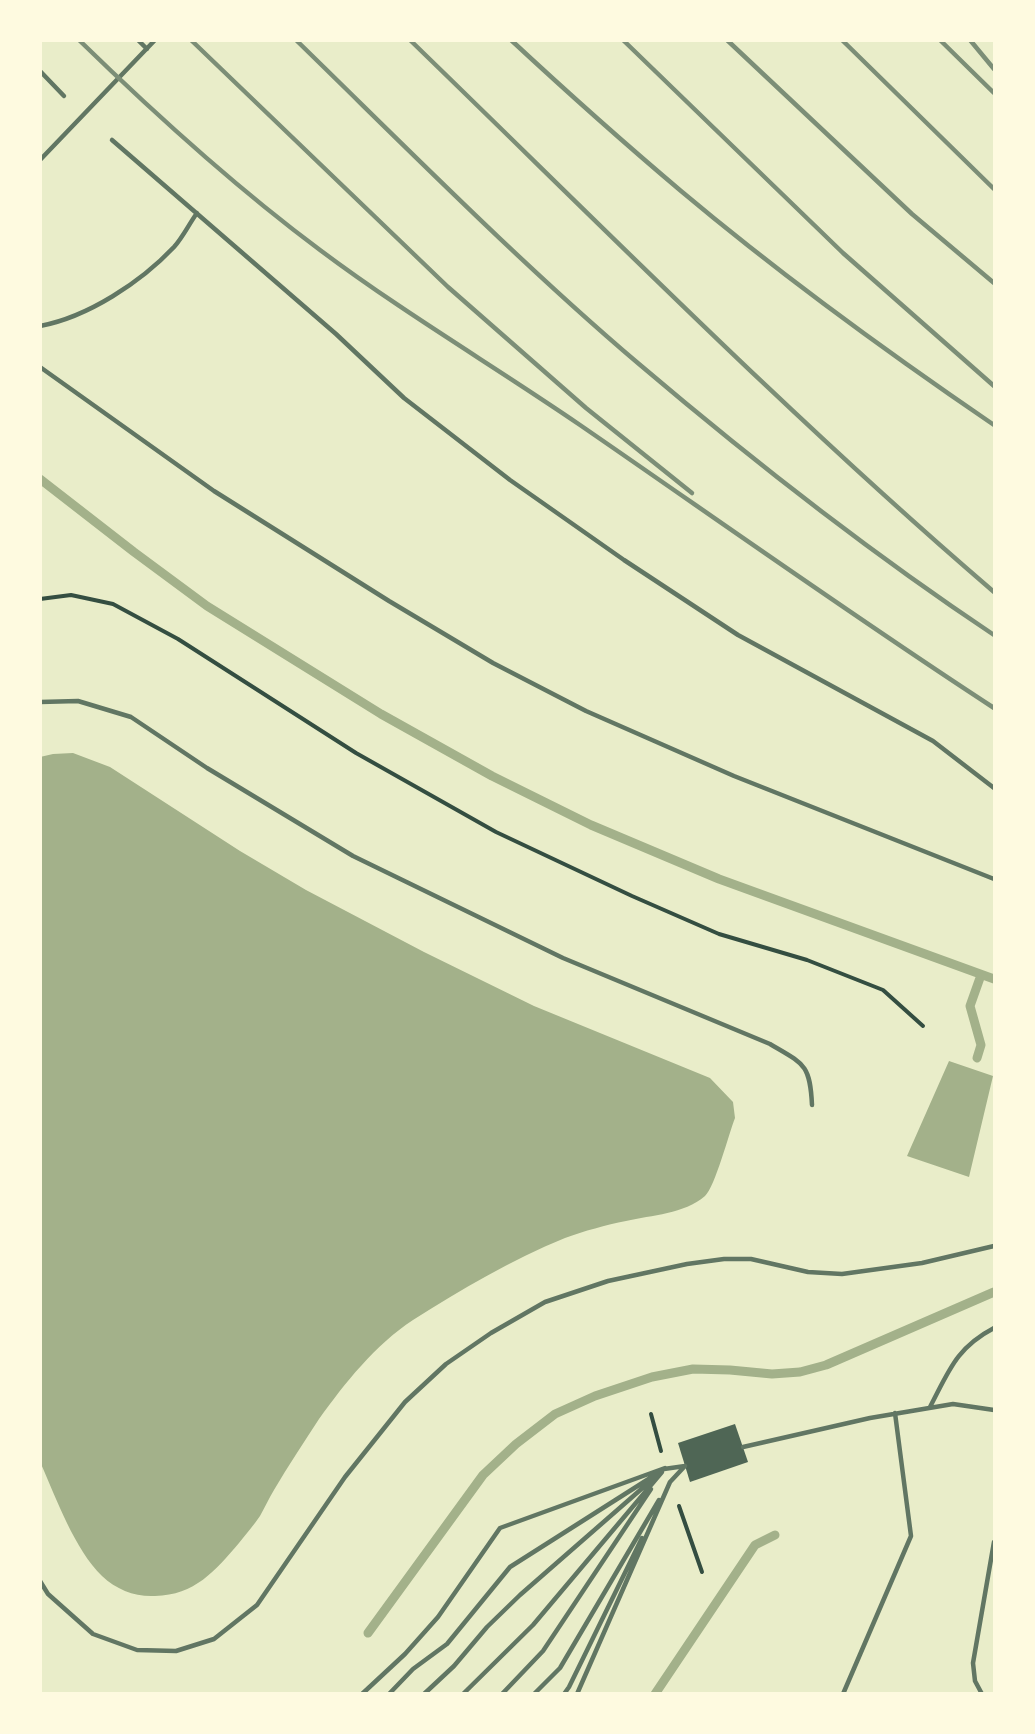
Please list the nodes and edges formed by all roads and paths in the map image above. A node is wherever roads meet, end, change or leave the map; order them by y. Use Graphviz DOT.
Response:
graph roads {
  1 [pos="138,40"];
  2 [pos="155,40"];
  3 [pos="147,49"];
  4 [pos="40,70"];
  5 [pos="64,96"];
  6 [pos="112,140"];
  7 [pos="40,160"];
  8 [pos="197,213"];
  9 [pos="40,326"];
  10 [pos="40,367"];
  11 [pos="40,599"];
  12 [pos="40,702"];
  13 [pos="994,788"];
  14 [pos="994,879"];
  15 [pos="923,1026"];
  16 [pos="812,1105"];
  17 [pos="994,1246"];
  18 [pos="994,1328"];
  19 [pos="930,1408"];
  20 [pos="994,1410"];
  21 [pos="895,1413"];
  22 [pos="743,1447"];
  23 [pos="665,1468"];
  24 [pos="670,1482"];
  25 [pos="994,1542"];
  26 [pos="40,1581"];
  27 [pos="362,1694"];
  28 [pos="389,1694"];
  29 [pos="424,1694"];
  30 [pos="463,1694"];
  31 [pos="502,1694"];
  32 [pos="534,1694"];
  33 [pos="565,1694"];
  34 [pos="577,1694"];
  35 [pos="843,1694"];
  36 [pos="982,1694"];
  1 -- 3 [label="lane"];
  2 -- 3 [label="lane"];
  3 -- 7 [label="lane"];
  4 -- 5 [label="lane"];
  6 -- 8 [label="lane"];
  8 -- 9 [label="lane"];
  8 -- 13 [label="lane"];
  10 -- 14 [label="lane"];
  11 -- 15 [label="path"];
  12 -- 16 [label="lane"];
  17 -- 26 [label="lane"];
  18 -- 19 [label="lane"];
  19 -- 20 [label="lane"];
  19 -- 21 [label="lane"];
  21 -- 22 [label="lane"];
  21 -- 35 [label="lane"];
  23 -- 24 [label="lane"];
  23 -- 27 [label="lane"];
  23 -- 28 [label="lane"];
  23 -- 29 [label="lane"];
  23 -- 30 [label="lane"];
  23 -- 31 [label="lane"];
  24 -- 32 [label="lane"];
  24 -- 33 [label="lane"];
  24 -- 34 [label="lane"];
  25 -- 36 [label="lane"];
}
